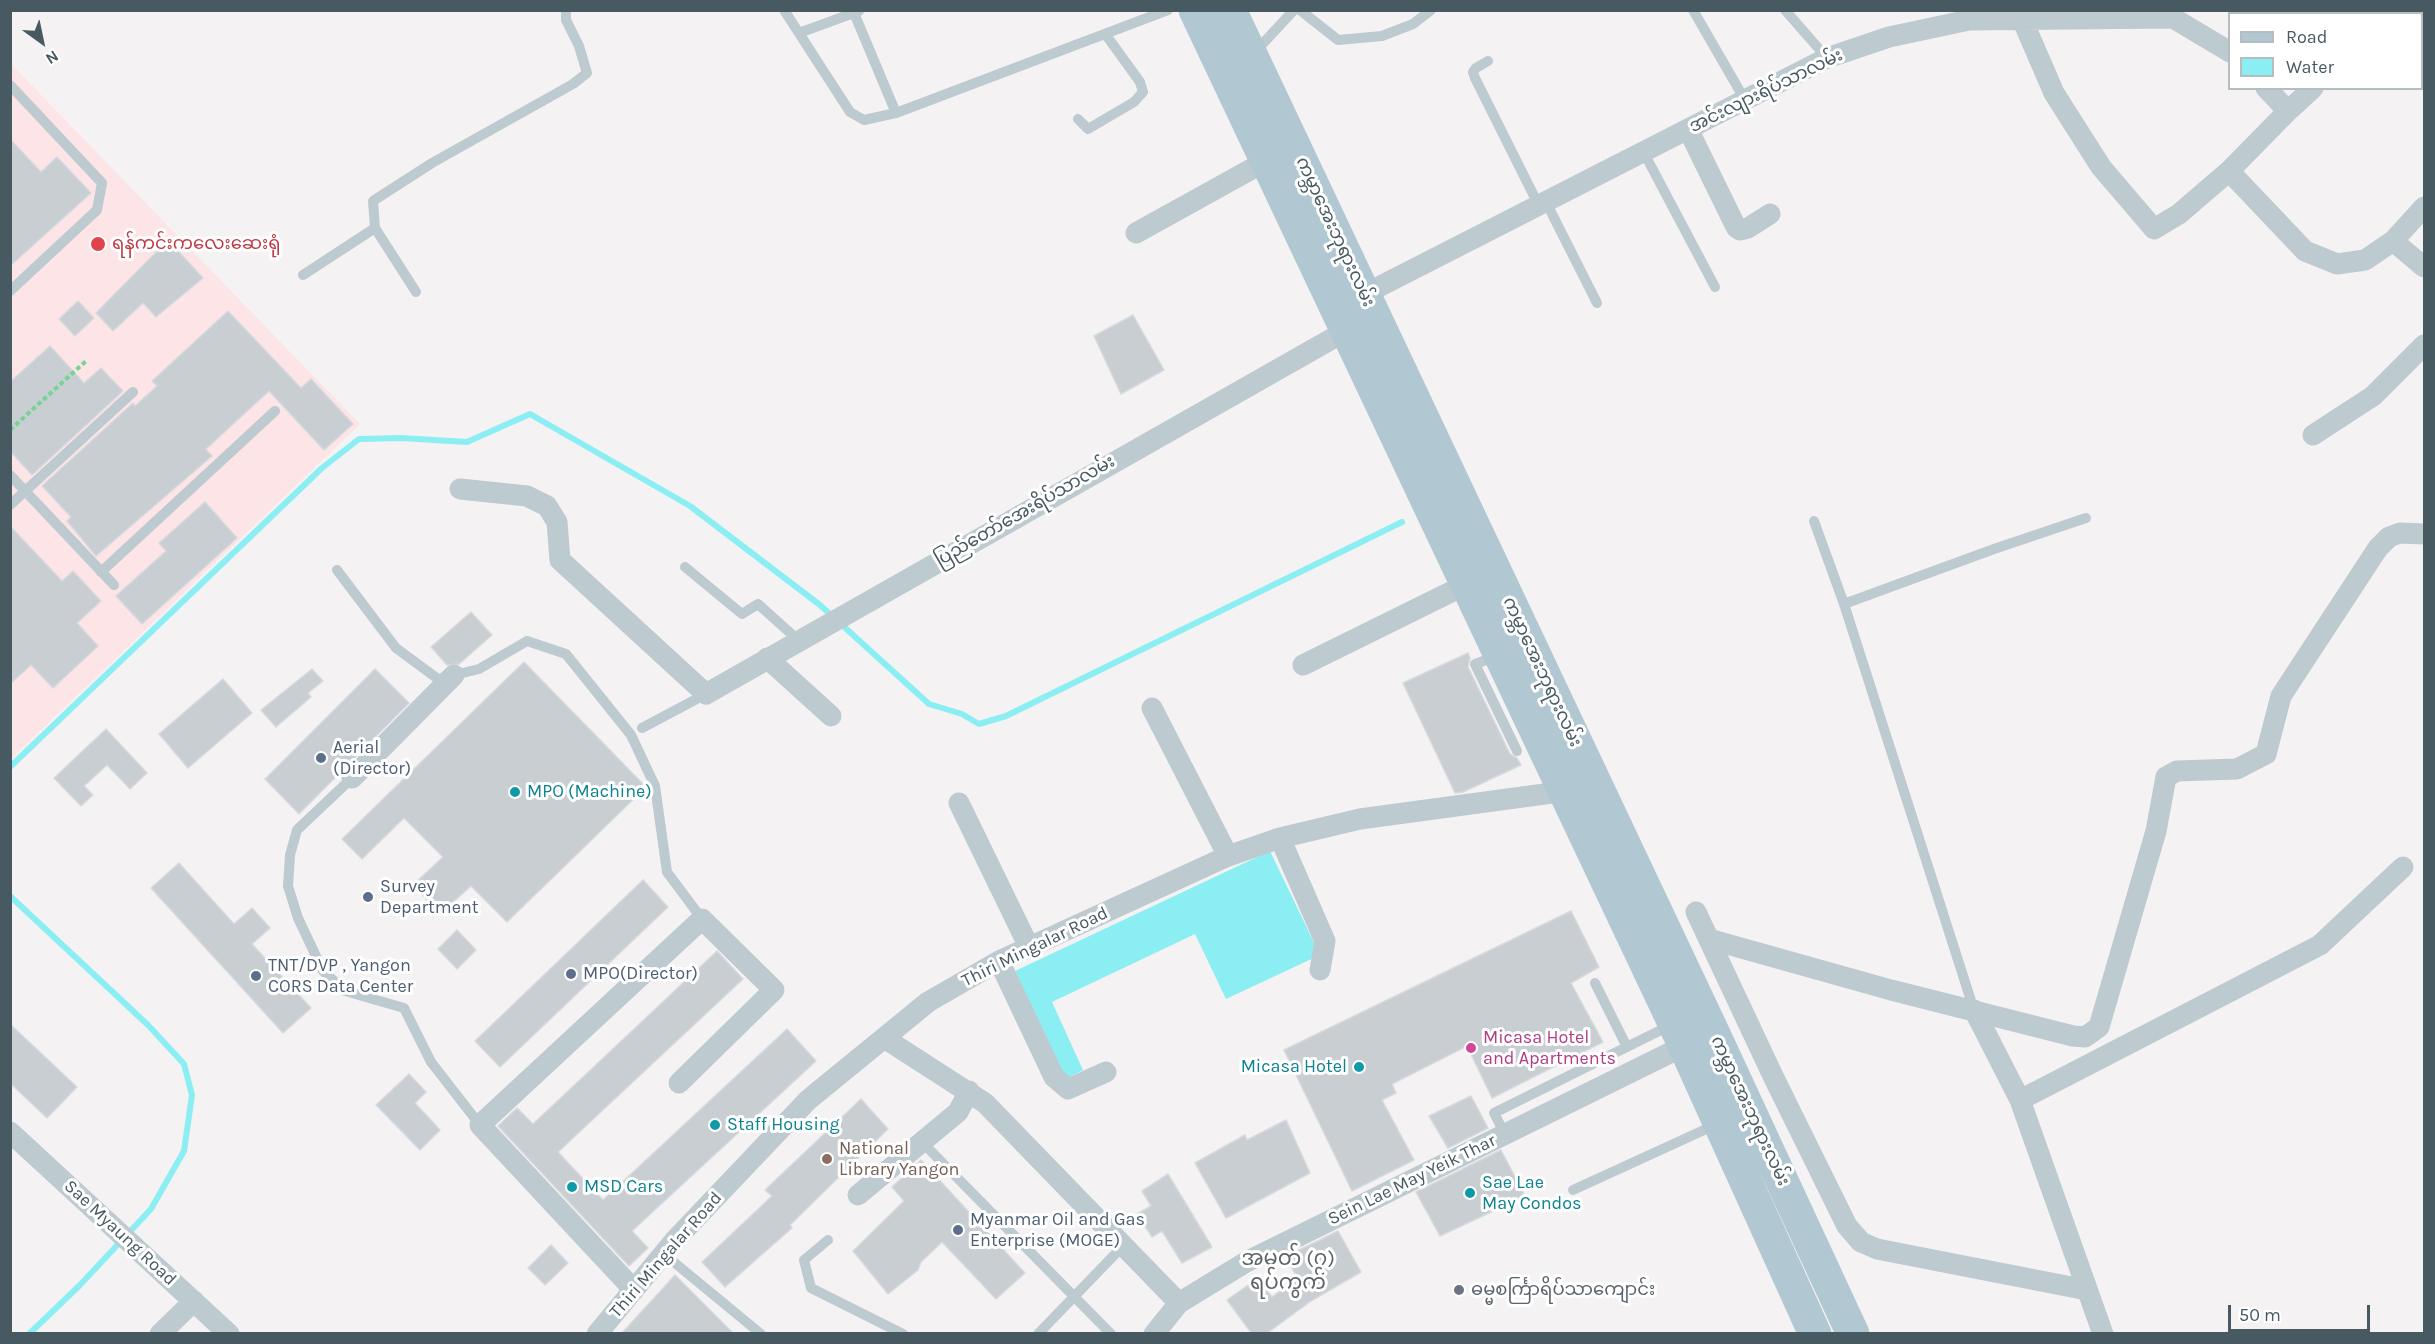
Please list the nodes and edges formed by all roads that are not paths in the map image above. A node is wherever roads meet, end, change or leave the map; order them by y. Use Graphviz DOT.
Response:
graph roads {
  1 [pos="566,10"];
  2 [pos="784,10"];
  3 [pos="1168,10"];
  4 [pos="1195,10"];
  5 [pos="1230,10"];
  6 [pos="1294,10"];
  7 [pos="1300,10"];
  8 [pos="1431,10"];
  9 [pos="1693,10"];
  10 [pos="1785,10"];
  11 [pos="856,12"];
  12 [pos="2022,20"];
  13 [pos="799,33"];
  14 [pos="1106,35"];
  15 [pos="2228,51"];
  16 [pos="1827,58"];
  17 [pos="1488,61"];
  18 [pos="1237,63"];
  19 [pos="10,85"];
  20 [pos="2268,90"];
  21 [pos="2311,90"];
  22 [pos="1745,100"];
  23 [pos="2288,111"];
  24 [pos="896,113"];
  25 [pos="1078,119"];
  26 [pos="1688,129"];
  27 [pos="1643,151"];
  28 [pos="1266,161"];
  29 [pos="2229,171"];
  30 [pos="1542,204"];
  31 [pos="2424,207"];
  32 [pos="1770,214"];
  33 [pos="375,228"];
  34 [pos="1136,233"];
  35 [pos="2393,241"];
  36 [pos="2424,267"];
  37 [pos="303,275"];
  38 [pos="1715,287"];
  39 [pos="10,291"];
  40 [pos="416,292"];
  41 [pos="1597,303"];
  42 [pos="1369,305"];
  43 [pos="1340,320"];
  44 [pos="2424,345"];
  45 [pos="133,392"];
  46 [pos="275,411"];
  47 [pos="2313,435"];
  48 [pos="10,475"];
  49 [pos="460,489"];
  50 [pos="26,491"];
  51 [pos="10,505"];
  52 [pos="2086,519"];
  53 [pos="1814,521"];
  54 [pos="2424,534"];
  55 [pos="685,567"];
  56 [pos="337,570"];
  57 [pos="101,572"];
  58 [pos="114,585"];
  59 [pos="1465,585"];
  60 [pos="1844,604"];
  61 [pos="798,640"];
  62 [pos="1498,656"];
  63 [pos="767,657"];
  64 [pos="1303,665"];
  65 [pos="454,675"];
  66 [pos="706,694"];
  67 [pos="1152,708"];
  68 [pos="831,716"];
  69 [pos="642,729"];
  70 [pos="1517,751"];
  71 [pos="352,778"];
  72 [pos="1596,785"];
  73 [pos="1563,793"];
  74 [pos="959,803"];
  75 [pos="1280,838"];
  76 [pos="1228,856"];
  77 [pos="2403,867"];
  78 [pos="1696,912"];
  79 [pos="702,919"];
  80 [pos="1708,939"];
  81 [pos="1029,947"];
  82 [pos="999,961"];
  83 [pos="1320,970"];
  84 [pos="1595,983"];
  85 [pos="1974,1010"];
  86 [pos="1713,1032"];
  87 [pos="1679,1035"];
  88 [pos="884,1038"];
  89 [pos="1627,1047"];
  90 [pos="1106,1072"];
  91 [pos="679,1083"];
  92 [pos="969,1091"];
  93 [pos="2020,1100"];
  94 [pos="1718,1123"];
  95 [pos="480,1125"];
  96 [pos="10,1132"];
  97 [pos="1505,1134"];
  98 [pos="922,1142"];
  99 [pos="1574,1190"];
  100 [pos="858,1195"];
  101 [pos="828,1240"];
  102 [pos="1122,1247"];
  103 [pos="664,1254"];
  104 [pos="634,1290"];
  105 [pos="2087,1290"];
  106 [pos="1075,1297"];
  107 [pos="194,1301"];
  108 [pos="1179,1303"];
  109 [pos="1161,1331"];
  110 [pos="222,1332"];
  111 [pos="160,1334"];
  112 [pos="597,1334"];
  113 [pos="761,1334"];
  114 [pos="903,1334"];
  115 [pos="1038,1334"];
  116 [pos="1111,1334"];
  117 [pos="1815,1334"];
  118 [pos="1852,1334"];
  119 [pos="2103,1334"];
  1 -- 33 [label="lane"];
  2 -- 13 [label="lane"];
  3 -- 14 [label="lane"];
  4 -- 18 [label="main road, ကမ္ဘာအေးဘုရားလမ်း"];
  5 -- 18 [label="main road, ကမ္ဘာအေးဘုရားလမ်း"];
  6 -- 18 [label="lane"];
  7 -- 8 [label="lane"];
  9 -- 22 [label="lane"];
  10 -- 16 [label="lane"];
  11 -- 13 [label="lane"];
  11 -- 24 [label="lane"];
  12 -- 15 [label="street, အင်းလျားရိပ်သာလမ်း"];
  12 -- 16 [label="street, အင်းလျားရိပ်သာလမ်း"];
  12 -- 29 [label="street"];
  13 -- 24 [label="lane"];
  14 -- 24 [label="lane"];
  14 -- 25 [label="lane"];
  16 -- 22 [label="street, အင်းလျားရိပ်သာလမ်း"];
  17 -- 30 [label="lane"];
  18 -- 28 [label="main road, ကမ္ဘာအေးဘုရားလမ်း"];
  18 -- 42 [label="main road, ကမ္ဘာအေးဘုရားလမ်း"];
  19 -- 39 [label="lane"];
  20 -- 23 [label="street"];
  21 -- 23 [label="street"];
  22 -- 26 [label="street, အင်းလျားရိပ်သာလမ်း"];
  23 -- 29 [label="street"];
  26 -- 27 [label="street, အင်းလျားရိပ်သာလမ်း"];
  26 -- 32 [label="street"];
  27 -- 30 [label="street, အင်းလျားရိပ်သာလမ်း"];
  27 -- 38 [label="lane"];
  28 -- 34 [label="street"];
  28 -- 43 [label="main road, ကမ္ဘာအေးဘုရားလမ်း"];
  29 -- 35 [label="street"];
  30 -- 41 [label="lane"];
  30 -- 42 [label="street, အင်းလျားရိပ်သာလမ်း"];
  31 -- 35 [label="street"];
  33 -- 37 [label="lane"];
  33 -- 40 [label="lane"];
  35 -- 36 [label="street"];
  42 -- 43 [label="street, ပြည်တော်အေးရိပ်သာလမ်း"];
  42 -- 72 [label="main road, ကမ္ဘာအေးဘုရားလမ်း"];
  43 -- 59 [label="main road, ကမ္ဘာအေးဘုရားလမ်း"];
  43 -- 61 [label="street, ပြည်တော်အေးရိပ်သာလမ်း"];
  44 -- 47 [label="street"];
  45 -- 50 [label="lane"];
  46 -- 57 [label="lane"];
  48 -- 50 [label="lane"];
  49 -- 66 [label="street"];
  50 -- 51 [label="lane"];
  50 -- 57 [label="lane"];
  52 -- 60 [label="lane"];
  53 -- 60 [label="lane"];
  54 -- 85 [label="street"];
  55 -- 61 [label="lane"];
  56 -- 65 [label="lane"];
  57 -- 58 [label="lane"];
  59 -- 62 [label="main road, ကမ္ဘာအေးဘုရားလမ်း"];
  59 -- 64 [label="street"];
  60 -- 85 [label="lane"];
  61 -- 63 [label="street, ပြည်တော်အေးရိပ်သာလမ်း"];
  62 -- 70 [label="lane"];
  62 -- 73 [label="main road, ကမ္ဘာအေးဘုရားလမ်း"];
  63 -- 66 [label="street, ပြည်တော်အေးရိပ်သာလမ်း"];
  63 -- 68 [label="street"];
  65 -- 71 [label="street"];
  65 -- 79 [label="lane"];
  66 -- 69 [label="lane"];
  67 -- 76 [label="street"];
  71 -- 95 [label="lane"];
  72 -- 73 [label="street, Thiri Mingalar Road"];
  72 -- 86 [label="main road, ကမ္ဘာအေးဘုရားလမ်း"];
  73 -- 75 [label="street, Thiri Mingalar Road"];
  73 -- 87 [label="main road, ကမ္ဘာအေးဘုရားလမ်း"];
  74 -- 81 [label="street"];
  75 -- 76 [label="street, Thiri Mingalar Road"];
  75 -- 83 [label="street"];
  76 -- 81 [label="street, Thiri Mingalar Road"];
  77 -- 93 [label="street"];
  78 -- 80 [label="street"];
  79 -- 91 [label="street"];
  79 -- 95 [label="street"];
  80 -- 85 [label="street"];
  80 -- 105 [label="street"];
  81 -- 82 [label="street, Thiri Mingalar Road"];
  82 -- 88 [label="street, Thiri Mingalar Road"];
  82 -- 90 [label="street"];
  84 -- 89 [label="lane"];
  85 -- 93 [label="street"];
  86 -- 87 [label="street, Sein Lae May Yeik Thar"];
  86 -- 118 [label="main road, ကမ္ဘာအေးဘုရားလမ်း"];
  87 -- 89 [label="lane"];
  87 -- 94 [label="main road, ကမ္ဘာအေးဘုရားလမ်း"];
  87 -- 97 [label="street, Sein Lae May Yeik Thar"];
  88 -- 92 [label="street"];
  88 -- 103 [label="street, Thiri Mingalar Road"];
  89 -- 97 [label="lane"];
  92 -- 98 [label="street"];
  92 -- 102 [label="street"];
  93 -- 105 [label="street"];
  94 -- 99 [label="lane"];
  94 -- 117 [label="main road, ကမ္ဘာအေးဘုရားလမ်း"];
  95 -- 104 [label="street"];
  96 -- 107 [label="street, Sae Myaung Road"];
  97 -- 108 [label="street, Sein Lae May Yeik Thar"];
  98 -- 100 [label="street"];
  98 -- 106 [label="lane"];
  101 -- 114 [label="lane"];
  102 -- 106 [label="lane"];
  102 -- 108 [label="street"];
  103 -- 104 [label="street, Thiri Mingalar Road"];
  103 -- 113 [label="lane"];
  104 -- 112 [label="street, Thiri Mingalar Road"];
  105 -- 119 [label="street"];
  106 -- 115 [label="lane"];
  106 -- 116 [label="lane"];
  107 -- 110 [label="street, Sae Myaung Road"];
  107 -- 111 [label="street"];
  108 -- 109 [label="street, Sein Lae May Yeik Thar"];
}
